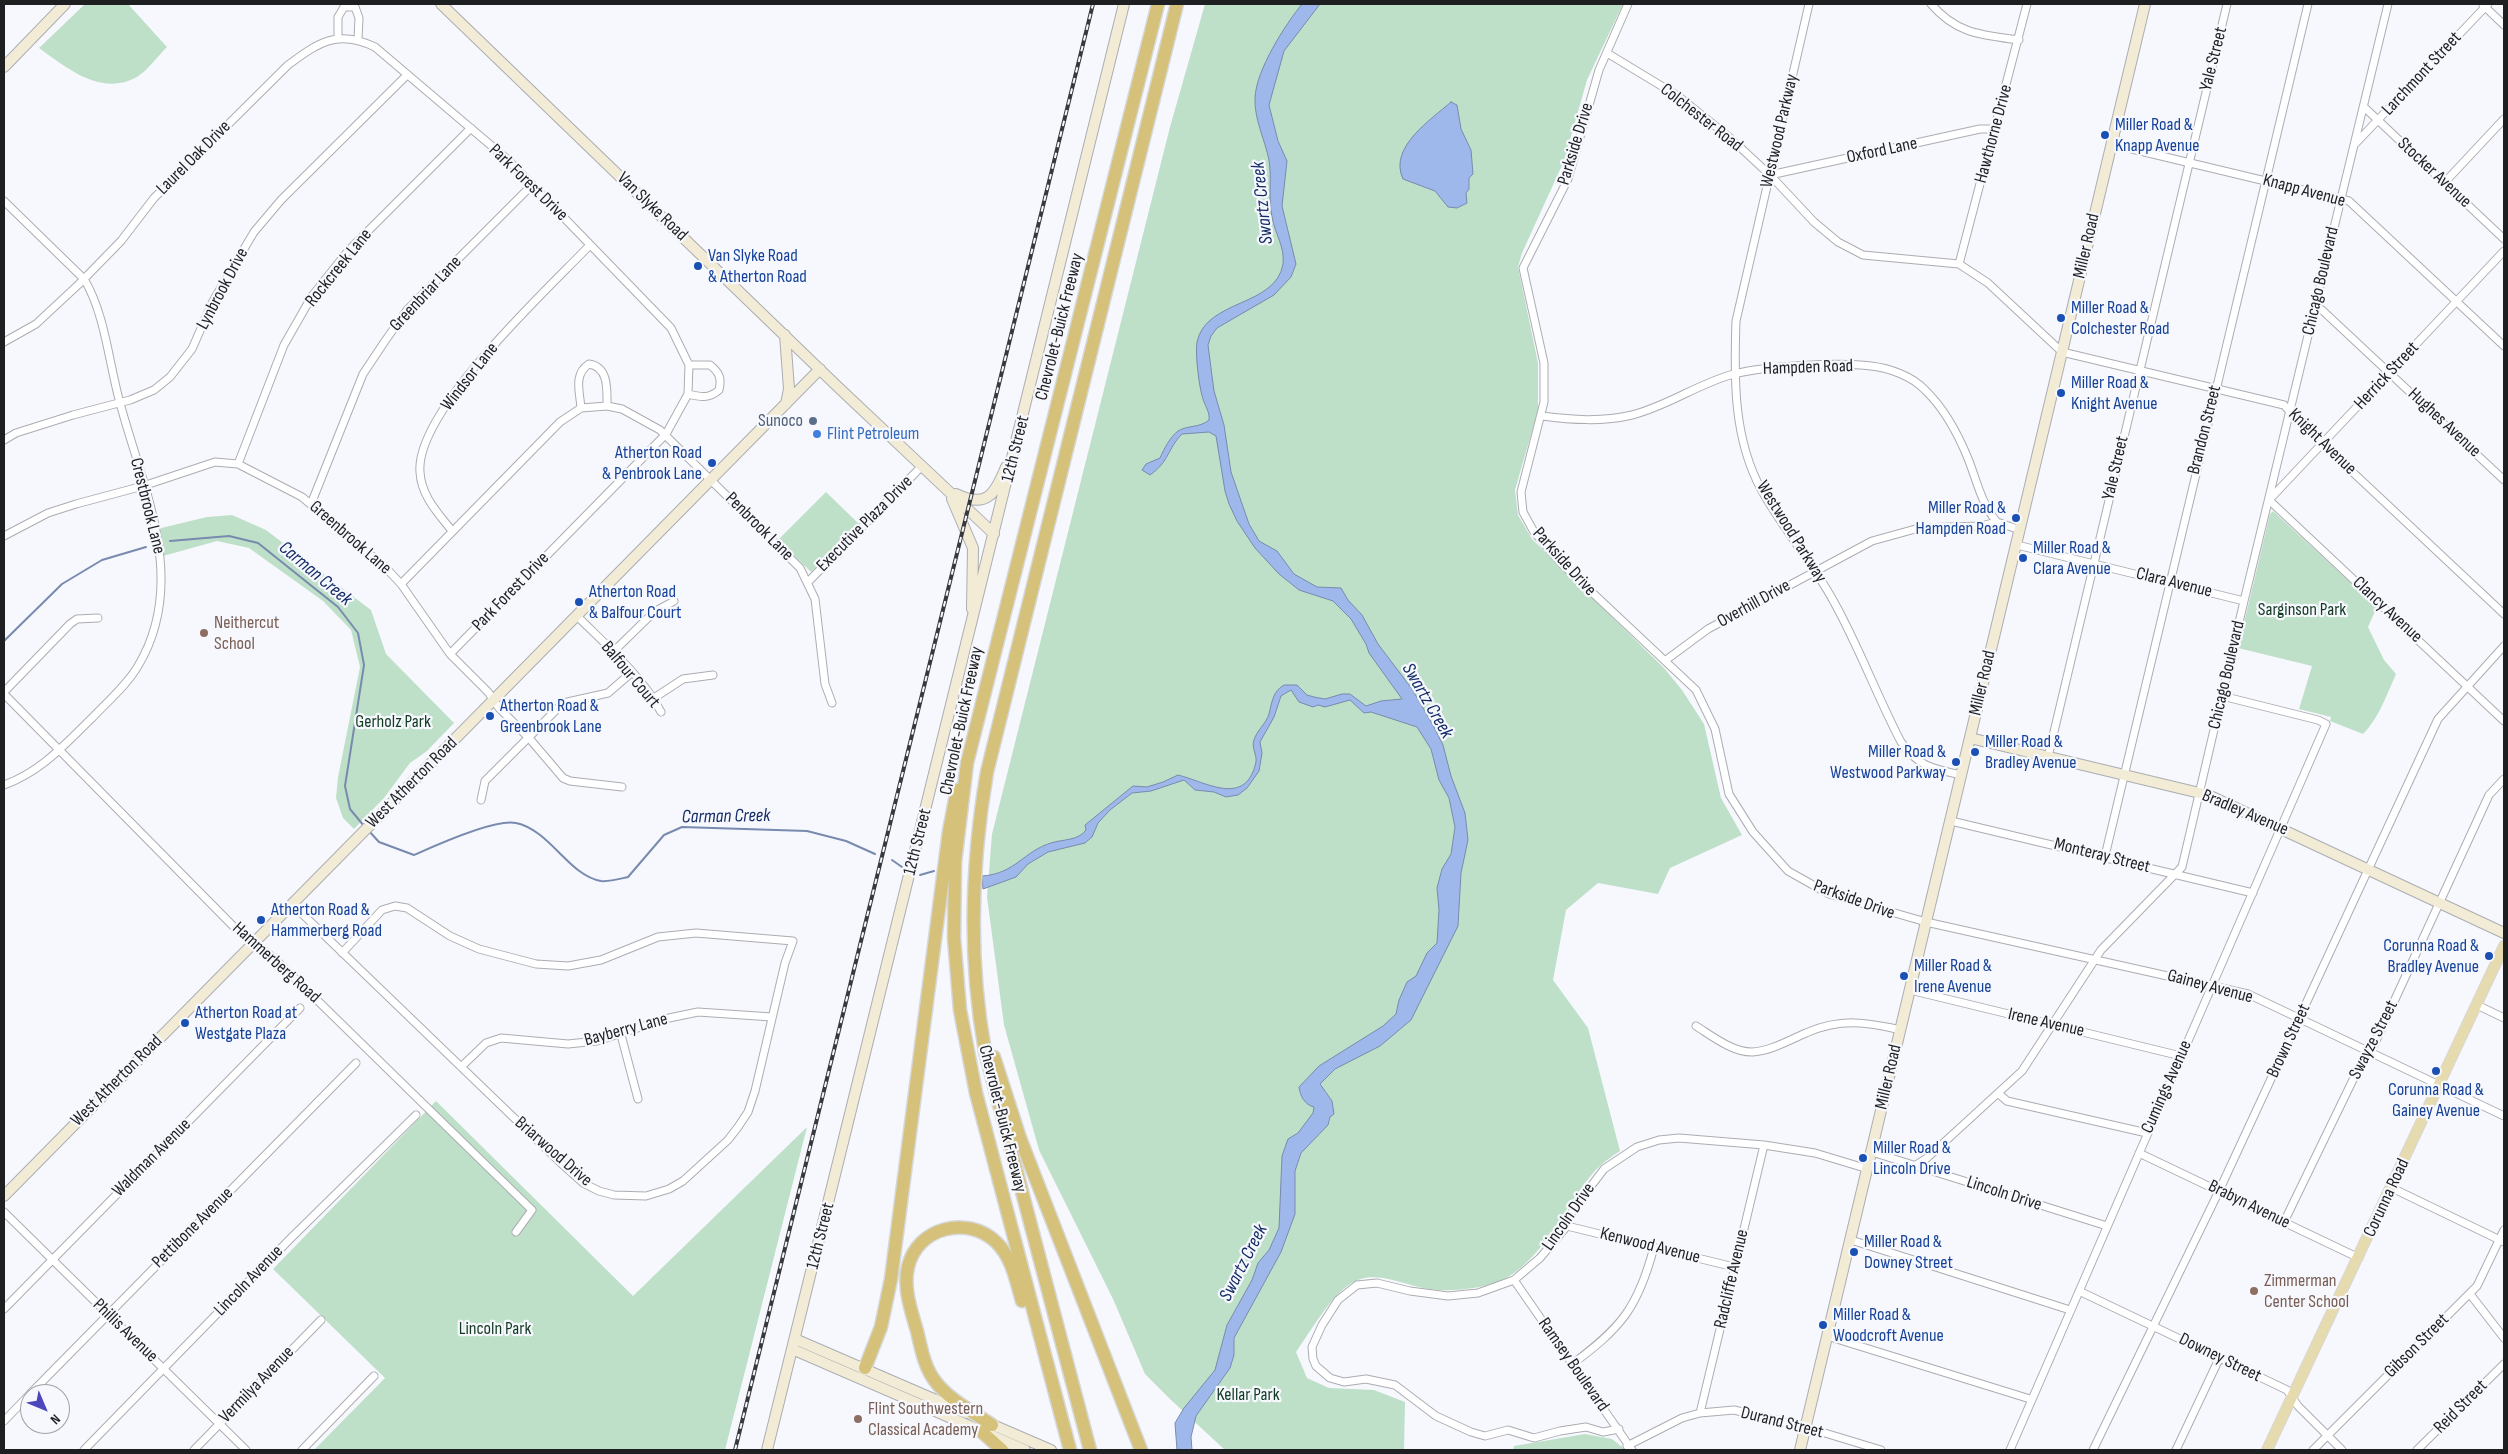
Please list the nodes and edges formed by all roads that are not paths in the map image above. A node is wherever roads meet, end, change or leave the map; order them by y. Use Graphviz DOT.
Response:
graph roads {
  1 [pos="66,4"];
  2 [pos="440,4"];
  3 [pos="1124,4"];
  4 [pos="1158,4"];
  5 [pos="1177,4"];
  6 [pos="1628,4"];
  7 [pos="1809,4"];
  8 [pos="1931,4"];
  9 [pos="2027,4"];
  10 [pos="2145,4"];
  11 [pos="2227,4"];
  12 [pos="2308,4"];
  13 [pos="2388,4"];
  14 [pos="2485,5"];
  15 [pos="2504,25"];
  16 [pos="338,38"];
  17 [pos="358,38"];
  18 [pos="2019,40"];
  19 [pos="1607,53"];
  20 [pos="4,67"];
  21 [pos="406,75"];
  22 [pos="2364,106"];
  23 [pos="2504,118"];
  24 [pos="2378,120"];
  25 [pos="471,128"];
  26 [pos="1995,129"];
  27 [pos="2111,144"];
  28 [pos="2355,144"];
  29 [pos="2188,162"];
  30 [pos="1770,175"];
  31 [pos="2265,180"];
  32 [pos="2445,182"];
  33 [pos="532,185"];
  34 [pos="2341,198"];
  35 [pos="4,201"];
  36 [pos="2504,239"];
  37 [pos="590,245"];
  38 [pos="2504,251"];
  39 [pos="1959,264"];
  40 [pos="84,279"];
  41 [pos="2457,302"];
  42 [pos="2316,308"];
  43 [pos="785,335"];
  44 [pos="4,340"];
  45 [pos="2504,346"];
  46 [pos="2062,352"];
  47 [pos="689,365"];
  48 [pos="820,370"];
  49 [pos="2139,370"];
  50 [pos="2390,373"];
  51 [pos="1734,374"];
  52 [pos="2215,389"];
  53 [pos="688,394"];
  54 [pos="119,402"];
  55 [pos="786,404"];
  56 [pos="607,406"];
  57 [pos="581,408"];
  58 [pos="1026,411"];
  59 [pos="2291,413"];
  60 [pos="1542,416"];
  61 [pos="666,434"];
  62 [pos="4,440"];
  63 [pos="2323,444"];
  64 [pos="238,464"];
  65 [pos="922,466"];
  66 [pos="711,479"];
  67 [pos="2504,480"];
  68 [pos="143,486"];
  69 [pos="948,491"];
  70 [pos="2269,500"];
  71 [pos="311,504"];
  72 [pos="1997,522"];
  73 [pos="2020,530"];
  74 [pos="452,531"];
  75 [pos="994,534"];
  76 [pos="4,536"];
  77 [pos="2017,545"];
  78 [pos="2093,564"];
  79 [pos="1816,570"];
  80 [pos="808,582"];
  81 [pos="2169,582"];
  82 [pos="401,584"];
  83 [pos="674,600"];
  84 [pos="2244,600"];
  85 [pos="2504,614"];
  86 [pos="577,616"];
  87 [pos="98,618"];
  88 [pos="973,621"];
  89 [pos="2504,646"];
  90 [pos="613,652"];
  91 [pos="450,654"];
  92 [pos="1666,660"];
  93 [pos="631,673"];
  94 [pos="713,675"];
  95 [pos="2467,686"];
  96 [pos="4,693"];
  97 [pos="2222,696"];
  98 [pos="654,698"];
  99 [pos="494,700"];
  100 [pos="832,703"];
  101 [pos="661,712"];
  102 [pos="2504,721"];
  103 [pos="529,738"];
  104 [pos="1970,738"];
  105 [pos="59,750"];
  106 [pos="2048,757"];
  107 [pos="967,763"];
  108 [pos="2124,774"];
  109 [pos="1962,775"];
  110 [pos="2504,779"];
  111 [pos="4,785"];
  112 [pos="622,787"];
  113 [pos="2200,792"];
  114 [pos="481,800"];
  115 [pos="1951,821"];
  116 [pos="2281,828"];
  117 [pos="2105,856"];
  118 [pos="2370,869"];
  119 [pos="2178,874"];
  120 [pos="2253,893"];
  121 [pos="2440,902"];
  122 [pos="292,904"];
  123 [pos="1926,922"];
  124 [pos="2504,933"];
  125 [pos="254,942"];
  126 [pos="2504,946"];
  127 [pos="342,953"];
  128 [pos="2095,958"];
  129 [pos="2212,986"];
  130 [pos="1910,990"];
  131 [pos="2477,1005"];
  132 [pos="300,1008"];
  133 [pos="978,1010"];
  134 [pos="772,1017"];
  135 [pos="2300,1018"];
  136 [pos="2504,1018"];
  137 [pos="2052,1024"];
  138 [pos="1696,1026"];
  139 [pos="1901,1030"];
  140 [pos="621,1035"];
  141 [pos="2370,1050"];
  142 [pos="2181,1056"];
  143 [pos="356,1062"];
  144 [pos="461,1066"];
  145 [pos="2439,1085"];
  146 [pos="1999,1094"];
  147 [pos="638,1099"];
  148 [pos="416,1115"];
  149 [pos="2504,1116"];
  150 [pos="2147,1133"];
  151 [pos="1764,1146"];
  152 [pos="1872,1152"];
  153 [pos="2139,1153"];
  154 [pos="1916,1164"];
  155 [pos="1868,1169"];
  156 [pos="2392,1188"];
  157 [pos="2219,1191"];
  158 [pos="4,1196"];
  159 [pos="4,1212"];
  160 [pos="2284,1222"];
  161 [pos="1566,1226"];
  162 [pos="2107,1226"];
  163 [pos="2504,1230"];
  164 [pos="516,1232"];
  165 [pos="1851,1240"];
  166 [pos="2502,1241"];
  167 [pos="1654,1247"];
  168 [pos="2359,1258"];
  169 [pos="52,1260"];
  170 [pos="1734,1267"];
  171 [pos="1514,1280"];
  172 [pos="2079,1290"];
  173 [pos="2470,1294"];
  174 [pos="4,1309"];
  175 [pos="2070,1310"];
  176 [pos="108,1315"];
  177 [pos="321,1320"];
  178 [pos="2153,1326"];
  179 [pos="1827,1336"];
  180 [pos="2504,1338"];
  181 [pos="794,1344"];
  182 [pos="2220,1359"];
  183 [pos="2504,1364"];
  184 [pos="1571,1365"];
  185 [pos="865,1368"];
  186 [pos="164,1369"];
  187 [pos="374,1376"];
  188 [pos="1050,1380"];
  189 [pos="870,1383"];
  190 [pos="40,1384"];
  191 [pos="2292,1398"];
  192 [pos="2030,1399"];
  193 [pos="20,1404"];
  194 [pos="1700,1414"];
  195 [pos="4,1421"];
  196 [pos="220,1424"];
  197 [pos="1805,1427"];
  198 [pos="987,1428"];
  199 [pos="1619,1429"];
  200 [pos="2328,1435"];
  201 [pos="1069,1445"];
  202 [pos="1630,1448"];
  203 [pos="84,1450"];
  204 [pos="194,1450"];
  205 [pos="246,1450"];
  206 [pos="302,1450"];
  207 [pos="767,1450"];
  208 [pos="1002,1450"];
  209 [pos="1025,1450"];
  210 [pos="1051,1450"];
  211 [pos="1090,1450"];
  212 [pos="1141,1450"];
  213 [pos="1800,1450"];
  214 [pos="1881,1450"];
  215 [pos="2010,1450"];
  216 [pos="2094,1450"];
  217 [pos="2176,1450"];
  218 [pos="2267,1450"];
  219 [pos="2313,1450"];
  220 [pos="2342,1450"];
  221 [pos="2417,1450"];
  1 -- 20 [label="street"];
  2 -- 43 [label="street, Van Slyke Road"];
  3 -- 58 [label="street, 12th Street"];
  4 -- 107 [label="highway, Chevrolet-Buick Freeway"];
  5 -- 133 [label="highway, Chevrolet-Buick Freeway"];
  6 -- 19 [label="street, Parkside Drive"];
  7 -- 30 [label="street, Westwood Parkway"];
  8 -- 18 [label="street"];
  9 -- 18 [label="street, Hawthorne Drive"];
  10 -- 27 [label="street, Miller Road"];
  11 -- 29 [label="street, Yale Street"];
  12 -- 31 [label="street, Brandon Street"];
  13 -- 22 [label="street, Chicago Boulevard"];
  14 -- 15 [label="street"];
  14 -- 24 [label="street, Larchmont Street"];
  16 -- 17 [label="street"];
  16 -- 17 [label="street"];
  16 -- 40 [label="street, Laurel Oak Drive"];
  17 -- 21 [label="street, Park Forest Drive"];
  18 -- 26 [label="street, Hawthorne Drive"];
  19 -- 30 [label="street, Colchester Road"];
  19 -- 60 [label="street, Parkside Drive"];
  21 -- 25 [label="street, Park Forest Drive"];
  21 -- 54 [label="street, Lynbrook Drive"];
  22 -- 24 [label="street, Stocker Avenue"];
  22 -- 28 [label="street, Chicago Boulevard"];
  23 -- 32 [label="street"];
  24 -- 28 [label="street, Larchmont Street"];
  24 -- 32 [label="street, Stocker Avenue"];
  25 -- 33 [label="street, Park Forest Drive"];
  25 -- 64 [label="street, Rockcreek Lane"];
  26 -- 30 [label="street, Oxford Lane"];
  26 -- 39 [label="street, Hawthorne Drive"];
  27 -- 29 [label="street, Knapp Avenue"];
  27 -- 46 [label="street, Miller Road"];
  28 -- 34 [label="street, Chicago Boulevard"];
  29 -- 31 [label="street, Knapp Avenue"];
  29 -- 49 [label="street, Yale Street"];
  30 -- 39 [label="street, Colchester Road"];
  30 -- 51 [label="street, Westwood Parkway"];
  31 -- 34 [label="street, Knapp Avenue"];
  31 -- 52 [label="street, Brandon Street"];
  32 -- 36 [label="street, Stocker Avenue"];
  33 -- 37 [label="street, Park Forest Drive"];
  33 -- 71 [label="street, Greenbriar Lane"];
  34 -- 41 [label="street, Knapp Avenue"];
  34 -- 42 [label="street, Chicago Boulevard"];
  35 -- 40 [label="street, Crestbrook Lane"];
  37 -- 47 [label="street, Park Forest Drive"];
  37 -- 74 [label="street, Windsor Lane"];
  38 -- 41 [label="street, Herrick Street"];
  39 -- 46 [label="street, Colchester Road"];
  40 -- 44 [label="street, Laurel Oak Drive"];
  40 -- 54 [label="street, Crestbrook Lane"];
  41 -- 45 [label="street, Knapp Avenue"];
  41 -- 50 [label="street, Herrick Street"];
  42 -- 50 [label="street, Hughes Avenue"];
  42 -- 59 [label="street, Chicago Boulevard"];
  43 -- 48 [label="street, Van Slyke Road"];
  43 -- 55 [label="street"];
  46 -- 49 [label="street, Knight Avenue"];
  46 -- 73 [label="street, Miller Road"];
  47 -- 53 [label="street, Park Forest Drive"];
  47 -- 53 [label="street"];
  48 -- 55 [label="street, West Atherton Road"];
  48 -- 65 [label="street, Van Slyke Road"];
  49 -- 52 [label="street, Knight Avenue"];
  49 -- 78 [label="street, Yale Street"];
  50 -- 63 [label="street, Herrick Street"];
  50 -- 67 [label="street, Hughes Avenue"];
  51 -- 60 [label="street, Hampden Road"];
  51 -- 72 [label="street, Hampden Road"];
  51 -- 79 [label="street, Westwood Parkway"];
  52 -- 59 [label="street, Knight Avenue"];
  52 -- 81 [label="street, Brandon Street"];
  53 -- 61 [label="street, Park Forest Drive"];
  54 -- 62 [label="street, Lynbrook Drive"];
  54 -- 68 [label="street, Crestbrook Lane"];
  55 -- 66 [label="street, West Atherton Road"];
  56 -- 57 [label="street, Penbrook Lane"];
  56 -- 57 [label="street"];
  56 -- 61 [label="street, Penbrook Lane"];
  57 -- 74 [label="street, Penbrook Lane"];
  58 -- 69 [label="street"];
  58 -- 75 [label="street, 12th Street"];
  59 -- 63 [label="street, Knight Avenue"];
  59 -- 70 [label="street, Chicago Boulevard"];
  60 -- 92 [label="street, Parkside Drive"];
  61 -- 66 [label="street, Penbrook Lane"];
  61 -- 91 [label="street, Park Forest Drive"];
  63 -- 70 [label="street, Herrick Street"];
  63 -- 85 [label="street, Knight Avenue"];
  64 -- 68 [label="street, Greenbrook Lane"];
  64 -- 71 [label="street, Greenbrook Lane"];
  65 -- 69 [label="street, Van Slyke Road"];
  65 -- 80 [label="street, Executive Plaza Drive"];
  66 -- 80 [label="street, Penbrook Lane"];
  66 -- 86 [label="street, West Atherton Road"];
  68 -- 76 [label="street, Greenbrook Lane"];
  68 -- 105 [label="street, Crestbrook Lane"];
  69 -- 75 [label="street, Van Slyke Road"];
  69 -- 88 [label="street"];
  70 -- 84 [label="street, Chicago Boulevard"];
  70 -- 95 [label="street, Clancy Avenue"];
  71 -- 82 [label="street, Greenbrook Lane"];
  72 -- 73 [label="street, Overhill Drive"];
  72 -- 79 [label="street, Overhill Drive"];
  73 -- 77 [label="street, Miller Road"];
  74 -- 82 [label="street, Penbrook Lane"];
  75 -- 88 [label="street, 12th Street"];
  77 -- 78 [label="street, Clara Avenue"];
  77 -- 104 [label="street, Miller Road"];
  78 -- 81 [label="street, Clara Avenue"];
  78 -- 106 [label="street, Yale Street"];
  79 -- 92 [label="street, Overhill Drive"];
  79 -- 109 [label="street, Westwood Parkway"];
  80 -- 100 [label="street, Penbrook Lane"];
  81 -- 84 [label="street, Clara Avenue"];
  81 -- 108 [label="street, Brandon Street"];
  82 -- 91 [label="street, Greenbrook Lane"];
  83 -- 90 [label="street"];
  84 -- 97 [label="street, Chicago Boulevard"];
  86 -- 90 [label="street, Balfour Court"];
  86 -- 99 [label="street, West Atherton Road"];
  87 -- 96 [label="street"];
  88 -- 181 [label="street, 12th Street"];
  89 -- 95 [label="street, Brown Street"];
  90 -- 93 [label="street, Balfour Court"];
  91 -- 99 [label="street, Greenbrook Lane"];
  92 -- 123 [label="street, Parkside Drive"];
  93 -- 98 [label="street, Balfour Court"];
  93 -- 103 [label="street"];
  94 -- 98 [label="street"];
  95 -- 102 [label="street, Clancy Avenue"];
  95 -- 118 [label="street, Brown Street"];
  96 -- 105 [label="street, Hammerberg Road"];
  97 -- 113 [label="street, Chicago Boulevard"];
  97 -- 116 [label="street, Cumings Avenue"];
  98 -- 101 [label="street, Balfour Court"];
  99 -- 103 [label="street, Greenbrook Lane"];
  99 -- 122 [label="street, West Atherton Road"];
  103 -- 112 [label="street, Greenbrook Lane"];
  103 -- 114 [label="street"];
  104 -- 106 [label="street, Bradley Avenue"];
  104 -- 109 [label="street, Miller Road"];
  105 -- 111 [label="street, Crestbrook Lane"];
  105 -- 125 [label="street, Hammerberg Road"];
  106 -- 108 [label="street, Bradley Avenue"];
  107 -- 185 [label="highway"];
  107 -- 188 [label="highway, Chevrolet-Buick Freeway"];
  108 -- 113 [label="street, Bradley Avenue"];
  108 -- 117 [label="street, Brandon Street"];
  109 -- 115 [label="street, Miller Road"];
  110 -- 121 [label="street, Swayze Street"];
  113 -- 116 [label="street, Bradley Avenue"];
  113 -- 119 [label="street, Chicago Boulevard"];
  115 -- 117 [label="street, Monteray Street"];
  115 -- 123 [label="street, Miller Road"];
  116 -- 118 [label="street, Bradley Avenue"];
  116 -- 120 [label="street, Cumings Avenue"];
  117 -- 119 [label="street, Monteray Street"];
  118 -- 121 [label="street, Bradley Avenue"];
  118 -- 135 [label="street, Brown Street"];
  119 -- 120 [label="street, Monteray Street"];
  119 -- 128 [label="street, Chicago Boulevard"];
  120 -- 129 [label="street, Cumings Avenue"];
  121 -- 124 [label="street, Bradley Avenue"];
  121 -- 141 [label="street, Swayze Street"];
  122 -- 125 [label="street, West Atherton Road"];
  122 -- 127 [label="street, Briarwood Drive"];
  123 -- 128 [label="street, Gainey Avenue"];
  123 -- 130 [label="street, Miller Road"];
  125 -- 158 [label="street, West Atherton Road"];
  125 -- 164 [label="street, Hammerberg Road"];
  126 -- 131 [label="main road, Corunna Road"];
  127 -- 134 [label="street, Briarwood Drive"];
  127 -- 144 [label="street, Briarwood Drive"];
  128 -- 129 [label="street, Gainey Avenue"];
  128 -- 137 [label="street, Chicago Boulevard"];
  129 -- 135 [label="street, Gainey Avenue"];
  129 -- 142 [label="street, Cumings Avenue"];
  130 -- 137 [label="street, Irene Avenue"];
  130 -- 139 [label="street, Miller Road"];
  131 -- 136 [label="street"];
  131 -- 145 [label="main road, Corunna Road"];
  132 -- 169 [label="street, Waldman Avenue"];
  133 -- 211 [label="highway, Chevrolet-Buick Freeway"];
  133 -- 212 [label="highway"];
  134 -- 140 [label="street, Bayberry Lane"];
  134 -- 144 [label="street, Briarwood Drive"];
  135 -- 141 [label="street, Gainey Avenue"];
  135 -- 157 [label="street, Brown Street"];
  137 -- 142 [label="street, Irene Avenue"];
  137 -- 146 [label="street, Chicago Boulevard"];
  138 -- 139 [label="street"];
  139 -- 152 [label="street, Miller Road"];
  140 -- 144 [label="street, Bayberry Lane"];
  140 -- 147 [label="street"];
  141 -- 145 [label="street, Gainey Avenue"];
  141 -- 160 [label="street, Swayze Street"];
  142 -- 150 [label="street, Cumings Avenue"];
  143 -- 176 [label="street, Pettibone Avenue"];
  145 -- 149 [label="street, Gainey Avenue"];
  145 -- 156 [label="main road, Corunna Road"];
  146 -- 150 [label="street"];
  146 -- 154 [label="street, Chicago Boulevard"];
  148 -- 186 [label="street, Lincoln Avenue"];
  150 -- 153 [label="street, Cumings Avenue"];
  151 -- 155 [label="street, Lincoln Drive"];
  151 -- 161 [label="street, Lincoln Drive"];
  151 -- 170 [label="street, Radcliffe Avenue"];
  152 -- 154 [label="street, Lincoln Drive"];
  152 -- 155 [label="street, Miller Road"];
  153 -- 157 [label="street, Brabyn Avenue"];
  153 -- 162 [label="street, Cumings Avenue"];
  154 -- 162 [label="street, Lincoln Drive"];
  155 -- 165 [label="street, Miller Road"];
  156 -- 166 [label="street"];
  156 -- 168 [label="main road, Corunna Road"];
  157 -- 160 [label="street, Brabyn Avenue"];
  157 -- 178 [label="street, Brown Street"];
  159 -- 169 [label="street, Phillis Avenue"];
  160 -- 168 [label="street, Brabyn Avenue"];
  161 -- 167 [label="street, Kenwood Avenue"];
  161 -- 171 [label="street, Lincoln Drive"];
  162 -- 172 [label="street, Cumings Avenue"];
  163 -- 166 [label="street, Gibson Street"];
  165 -- 175 [label="street"];
  165 -- 179 [label="street, Miller Road"];
  166 -- 173 [label="street, Gibson Street"];
  167 -- 170 [label="street, Kenwood Avenue"];
  167 -- 184 [label="street"];
  168 -- 191 [label="main road, Corunna Road"];
  169 -- 174 [label="street, Waldman Avenue"];
  169 -- 176 [label="street, Phillis Avenue"];
  170 -- 194 [label="street, Radcliffe Avenue"];
  171 -- 184 [label="street, Ramsey Boulevard"];
  171 -- 199 [label="street, Lincoln Drive"];
  172 -- 175 [label="street, Cumings Avenue"];
  172 -- 178 [label="street, Downey Street"];
  173 -- 180 [label="street"];
  173 -- 200 [label="street, Gibson Street"];
  175 -- 192 [label="street, Cumings Avenue"];
  176 -- 186 [label="street, Phillis Avenue"];
  176 -- 190 [label="street, Pettibone Avenue"];
  177 -- 196 [label="street, Vermilya Avenue"];
  178 -- 182 [label="street, Downey Street"];
  178 -- 216 [label="street, Brown Street"];
  179 -- 192 [label="street"];
  179 -- 197 [label="street, Miller Road"];
  181 -- 185 [label="street"];
  181 -- 189 [label="street"];
  181 -- 207 [label="street, 12th Street"];
  182 -- 191 [label="street, Downey Street"];
  182 -- 217 [label="street"];
  183 -- 221 [label="street, Reid Street"];
  184 -- 199 [label="street, Ramsey Boulevard"];
  185 -- 189 [label="street"];
  185 -- 198 [label="street"];
  186 -- 196 [label="street, Phillis Avenue"];
  186 -- 203 [label="street, Lincoln Avenue"];
  187 -- 206 [label="street"];
  188 -- 198 [label="highway"];
  188 -- 201 [label="highway, Chevrolet-Buick Freeway"];
  189 -- 198 [label="street"];
  191 -- 200 [label="street, Downey Street"];
  191 -- 218 [label="main road, Corunna Road"];
  192 -- 215 [label="street, Cumings Avenue"];
  193 -- 195 [label="street, Pettibone Avenue"];
  194 -- 197 [label="street, Durand Street"];
  194 -- 202 [label="street, Durand Street"];
  196 -- 204 [label="street, Vermilya Avenue"];
  196 -- 205 [label="street, Phillis Avenue"];
  197 -- 213 [label="street, Miller Road"];
  197 -- 214 [label="street, Durand Street"];
  198 -- 208 [label="highway"];
  198 -- 209 [label="street"];
  198 -- 210 [label="street"];
  199 -- 202 [label="street, Ramsey Boulevard"];
  200 -- 219 [label="street, Gibson Street"];
  200 -- 220 [label="street, Downey Street"];
}
